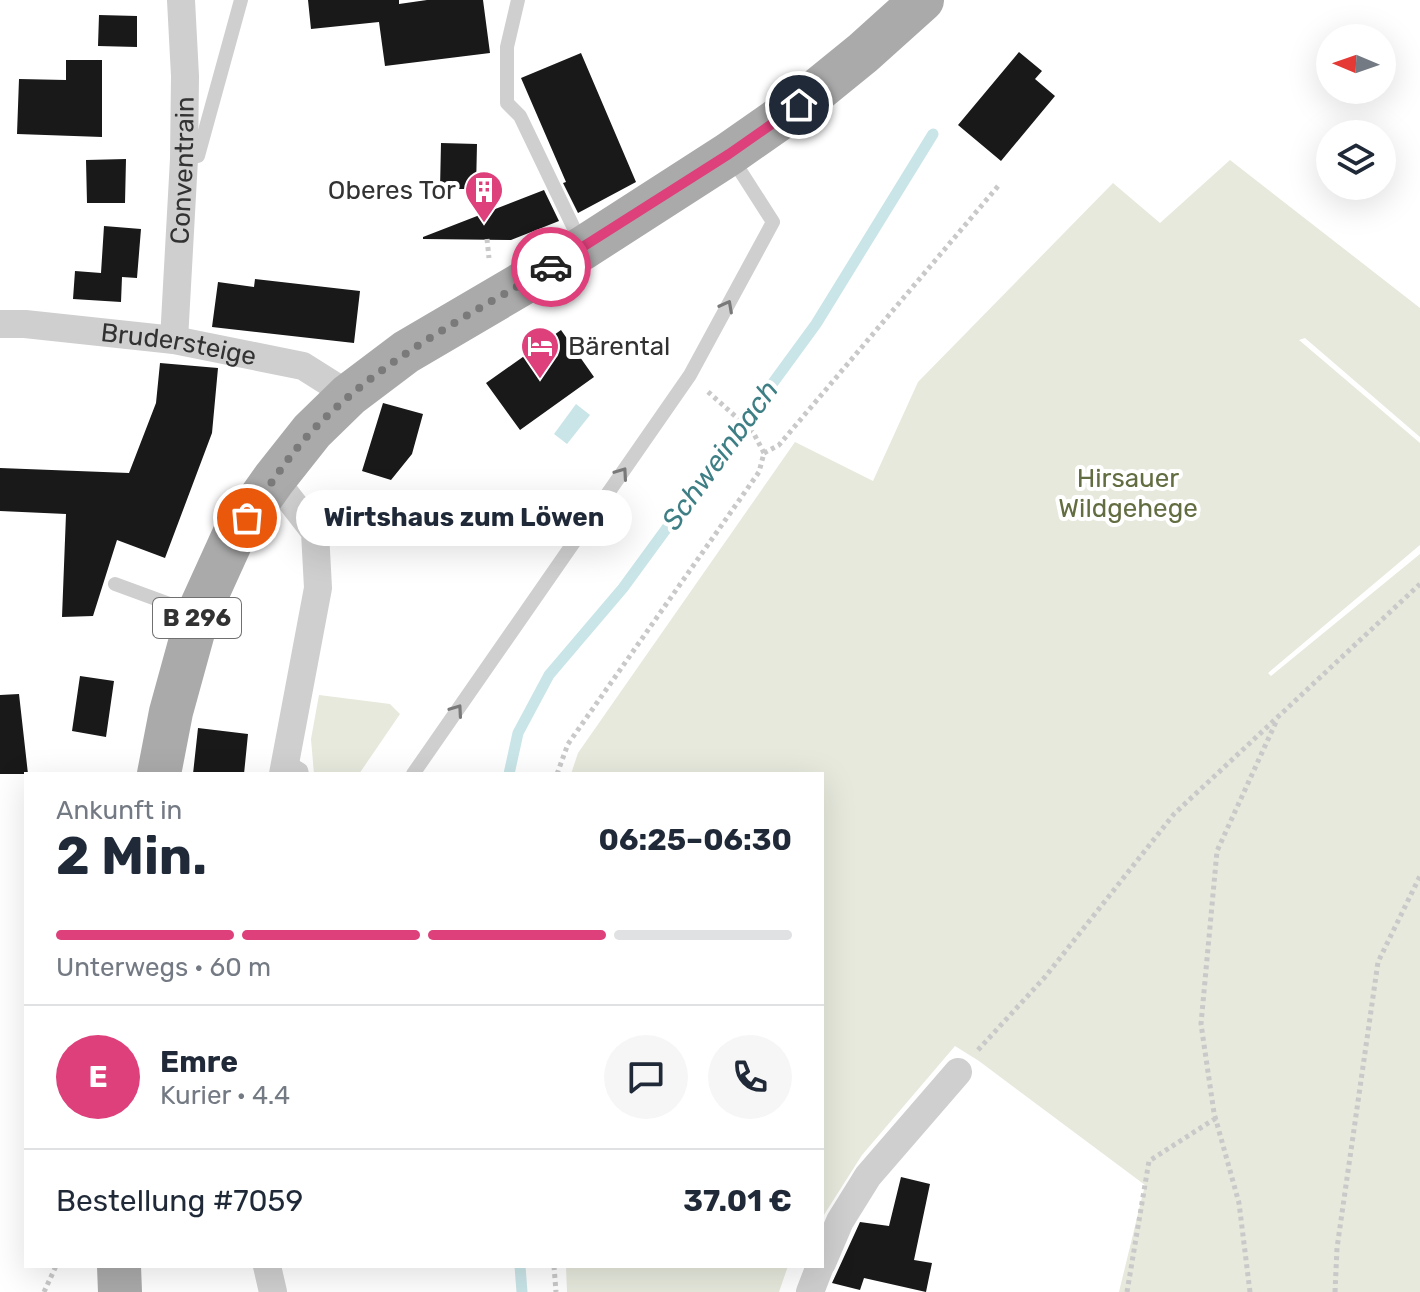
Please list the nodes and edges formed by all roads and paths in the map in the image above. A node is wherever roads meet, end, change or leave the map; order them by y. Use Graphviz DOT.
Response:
graph roads {
  1 [pos="181,0"];
  2 [pos="241,0"];
  3 [pos="518,0"];
  4 [pos="922,0"];
  5 [pos="729,154"];
  6 [pos="184,159"];
  7 [pos="999,185"];
  8 [pos="583,248"];
  9 [pos="0,324"];
  10 [pos="174,340"];
  11 [pos="349,395"];
  12 [pos="729,411"];
  13 [pos="764,453"];
  14 [pos="274,479"];
  15 [pos="115,584"];
  16 [pos="1420,584"];
  17 [pos="198,614"];
  18 [pos="1278,718"];
  19 [pos="290,769"];
  20 [pos="159,772"];
  21 [pos="414,772"];
  22 [pos="558,772"];
  23 [pos="1420,876"];
  24 [pos="958,1072"];
  25 [pos="1216,1118"];
  26 [pos="824,1257"];
  27 [pos="55,1268"];
  28 [pos="119,1268"];
  29 [pos="267,1268"];
  30 [pos="554,1268"];
  31 [pos="819,1268"];
  32 [pos="44,1292"];
  33 [pos="120,1292"];
  34 [pos="273,1292"];
  35 [pos="556,1292"];
  36 [pos="810,1292"];
  37 [pos="1127,1292"];
  38 [pos="1250,1292"];
  39 [pos="1335,1292"];
  1 -- 6 [label="street, Conventrain"];
  2 -- 6 [label="lane"];
  3 -- 8 [label="lane"];
  4 -- 5 [label="main road, B 296"];
  5 -- 8 [label="main road, B 296"];
  21 -- 5 [label="lane, one-way"];
  6 -- 10 [label="street, Conventrain"];
  7 -- 13 [label="path"];
  8 -- 11 [label="main road, B 296"];
  9 -- 10 [label="street, Brudersteige"];
  10 -- 11 [label="street, Brudersteige"];
  11 -- 14 [label="main road, B 296"];
  12 -- 13 [label="path"];
  13 -- 22 [label="path"];
  14 -- 17 [label="main road, B 296"];
  14 -- 19 [label="street"];
  15 -- 17 [label="lane"];
  16 -- 18 [label="path"];
  17 -- 20 [label="main road, B 296"];
  18 -- 24 [label="path"];
  18 -- 25 [label="path"];
  23 -- 39 [label="path"];
  24 -- 26 [label="street"];
  25 -- 37 [label="path"];
  25 -- 38 [label="path"];
  27 -- 32 [label="path"];
  28 -- 33 [label="main road"];
  29 -- 34 [label="street"];
  30 -- 35 [label="path"];
  31 -- 36 [label="street"];
}
